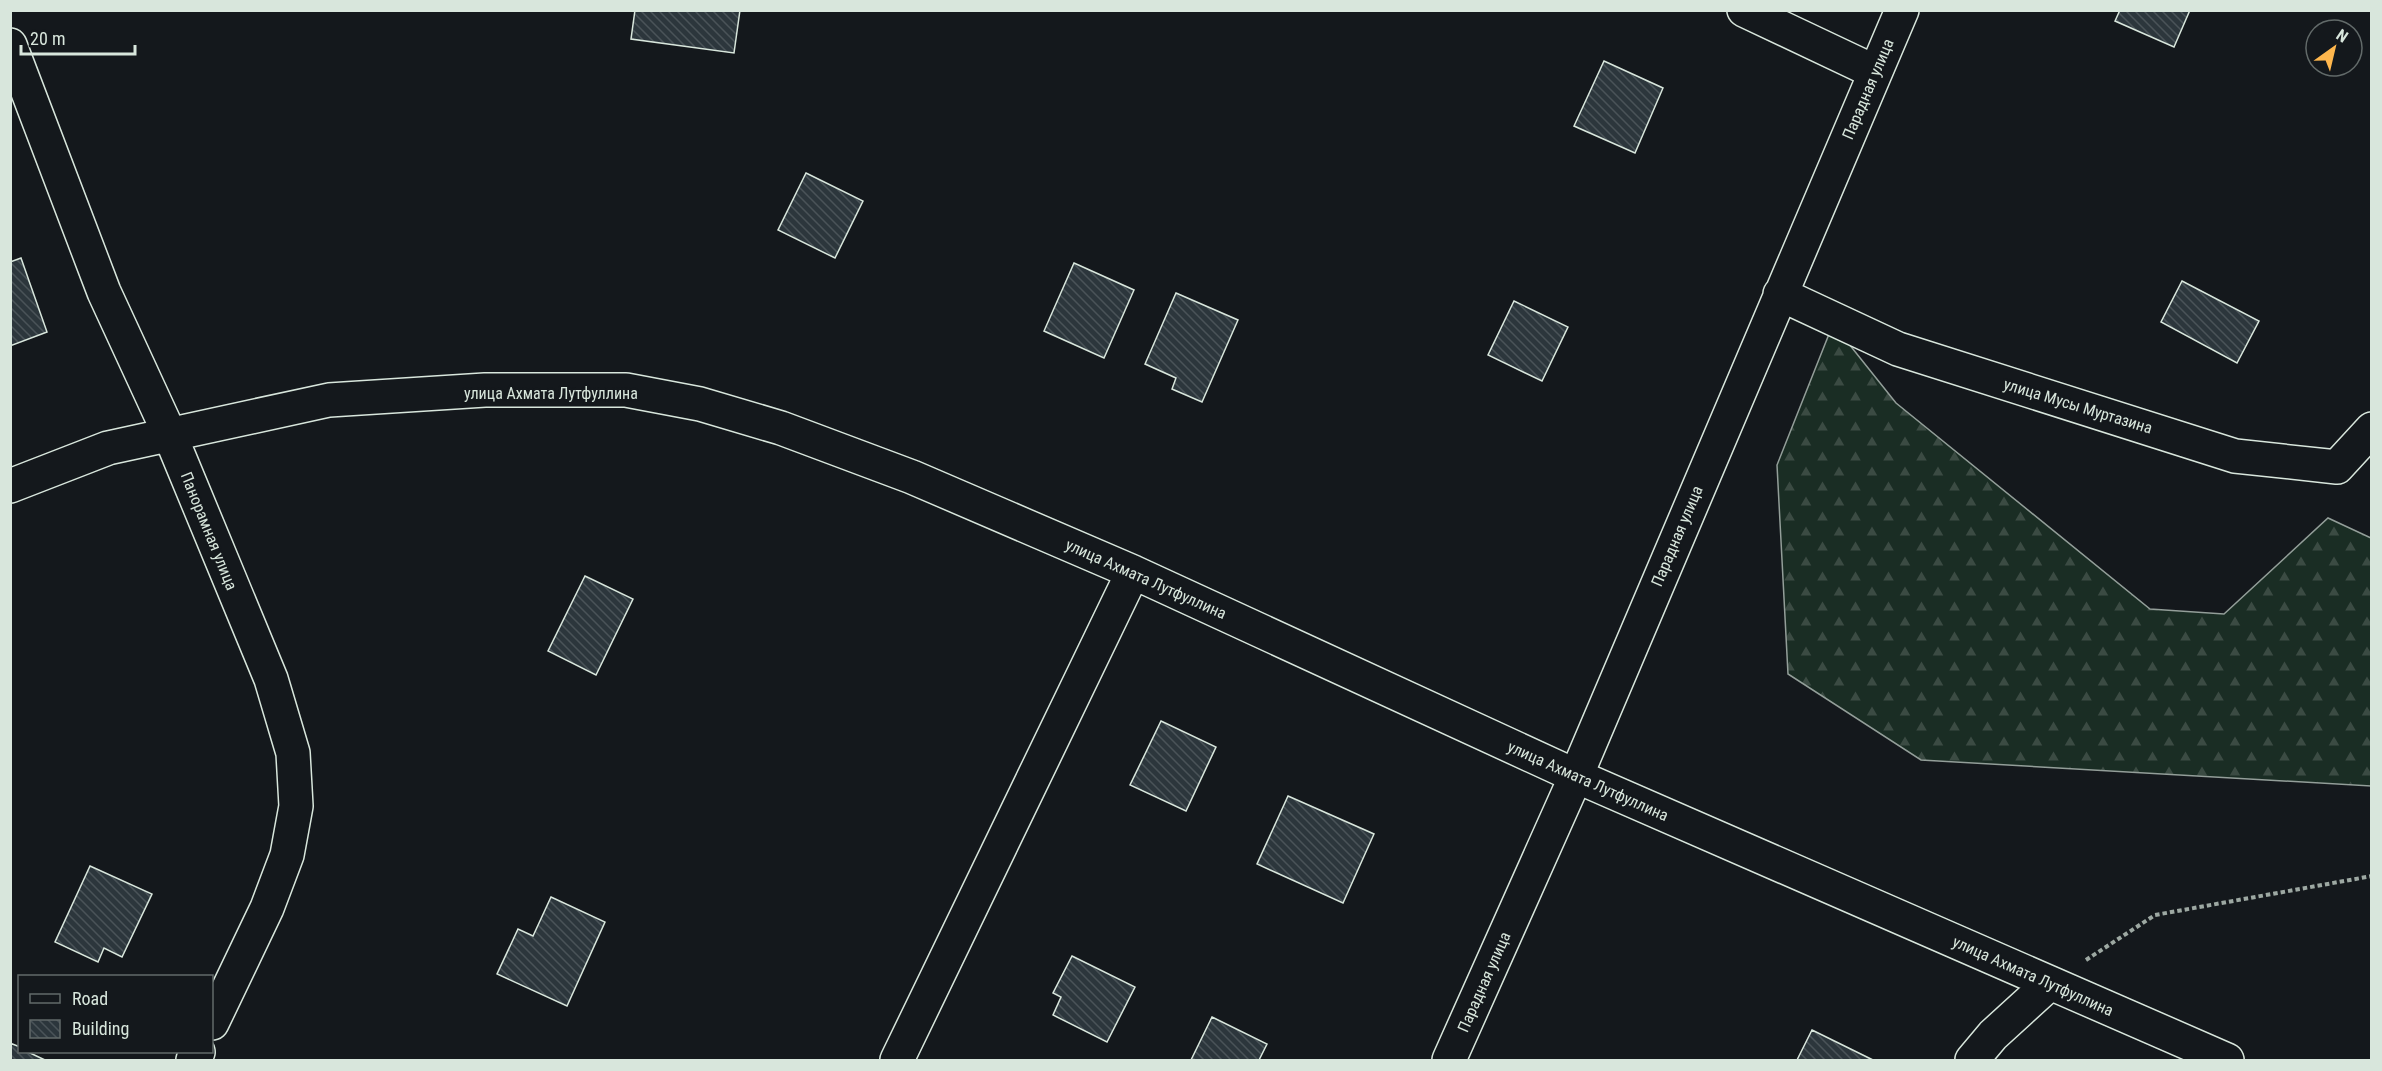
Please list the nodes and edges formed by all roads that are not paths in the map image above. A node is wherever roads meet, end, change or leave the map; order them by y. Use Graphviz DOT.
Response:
graph roads {
  1 [pos="1744,10"];
  2 [pos="1902,10"];
  3 [pos="10,45"];
  4 [pos="1875,72"];
  5 [pos="1780,294"];
  6 [pos="2372,429"];
  7 [pos="170,435"];
  8 [pos="10,486"];
  9 [pos="1133,572"];
  10 [pos="1576,776"];
  11 [pos="2050,983"];
  12 [pos="213,1021"];
  13 [pos="897,1060"];
  14 [pos="1449,1060"];
  15 [pos="1972,1060"];
  16 [pos="2227,1060"];
  1 -- 4 [label="street"];
  2 -- 4 [label="street, Парадная улица"];
  3 -- 7 [label="street, Панорамная улица"];
  4 -- 5 [label="street, Парадная улица"];
  5 -- 6 [label="street, улица Мусы Муртазина"];
  5 -- 10 [label="street, Парадная улица"];
  7 -- 8 [label="street, улица Ахмата Лутфуллина"];
  7 -- 9 [label="street, улица Ахмата Лутфуллина"];
  7 -- 12 [label="street, Панорамная улица"];
  9 -- 10 [label="street, улица Ахмата Лутфуллина"];
  9 -- 13 [label="street"];
  10 -- 11 [label="street, улица Ахмата Лутфуллина"];
  10 -- 14 [label="street, Парадная улица"];
  11 -- 15 [label="street"];
  11 -- 16 [label="street, улица Ахмата Лутфуллина"];
}
